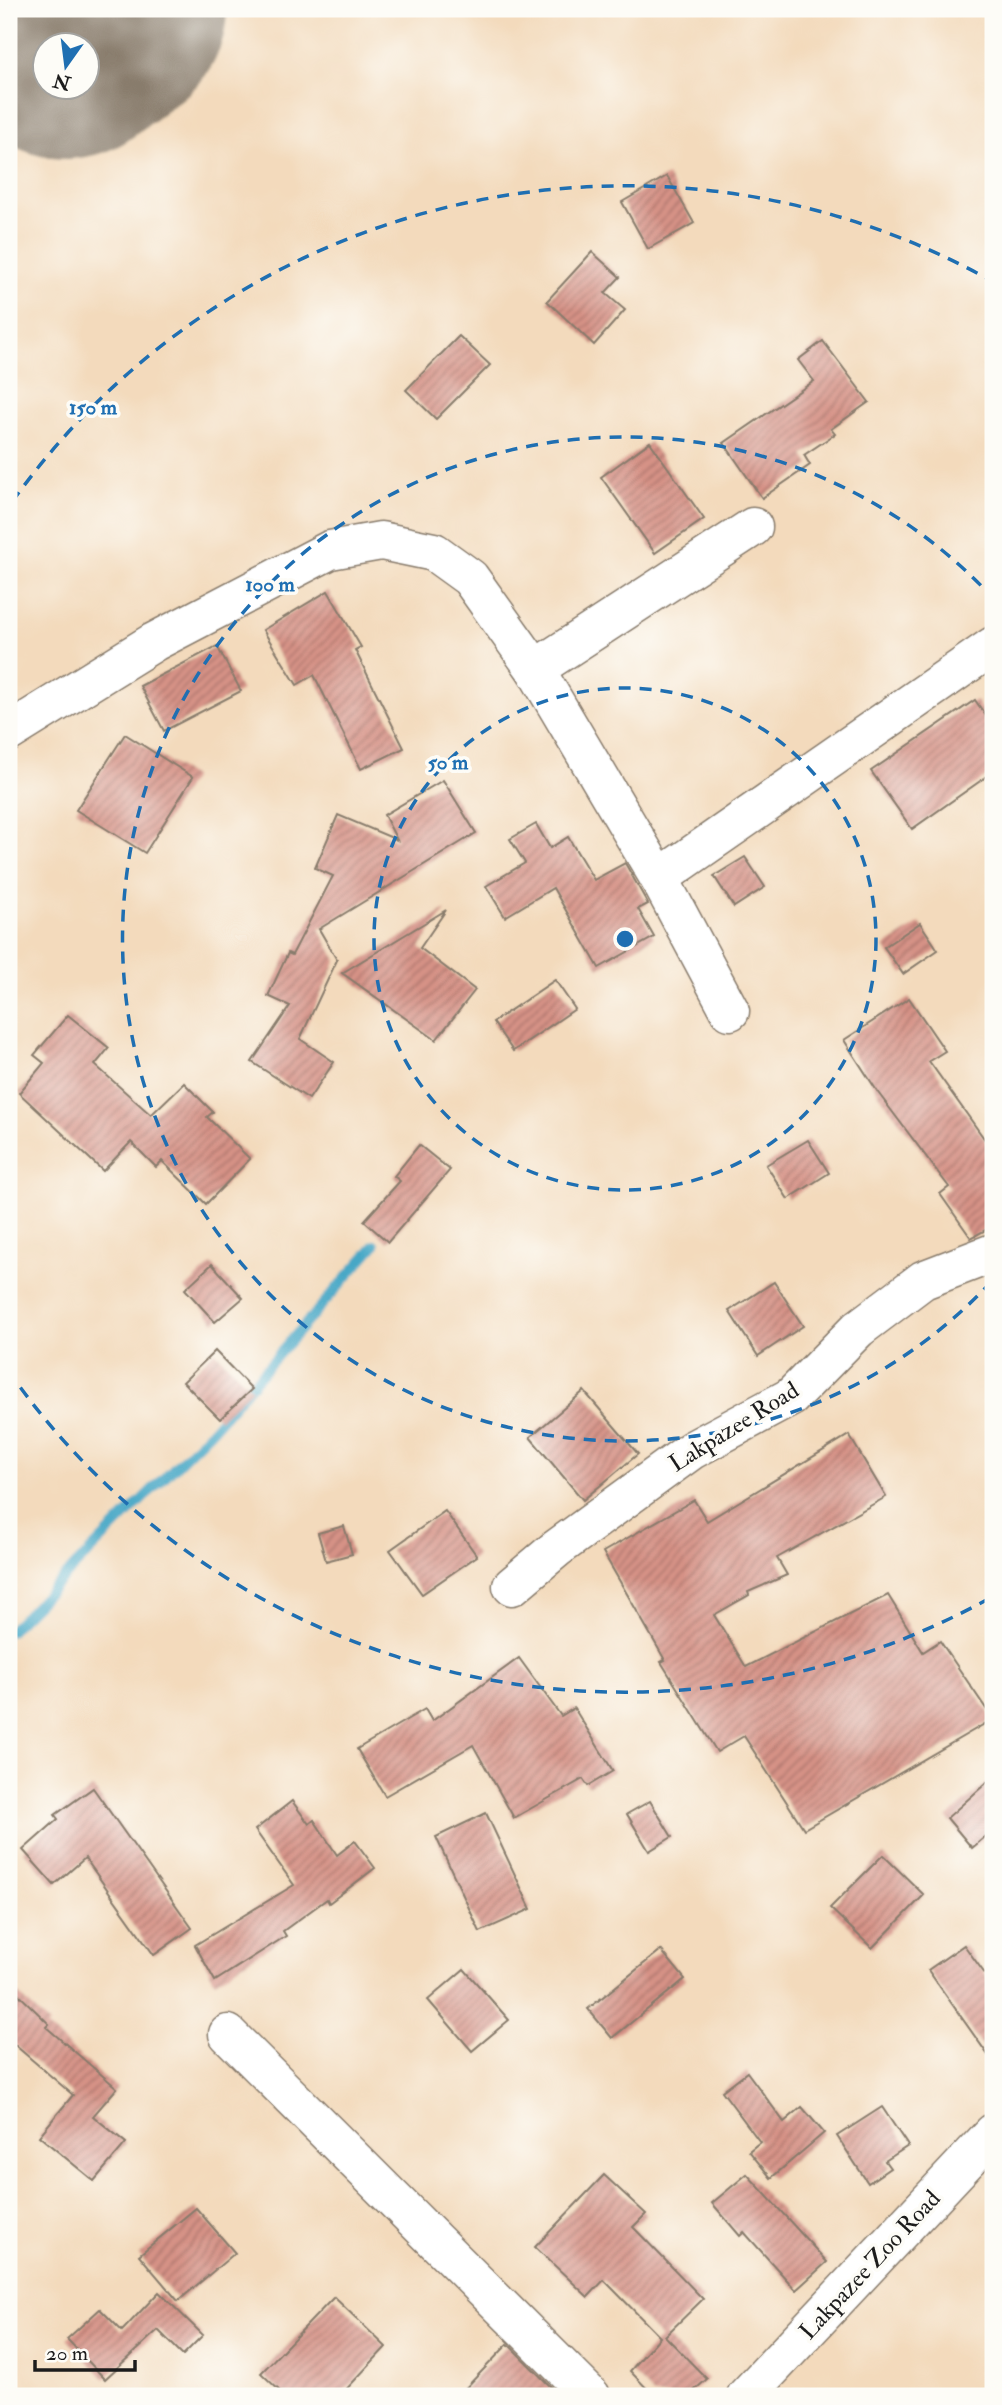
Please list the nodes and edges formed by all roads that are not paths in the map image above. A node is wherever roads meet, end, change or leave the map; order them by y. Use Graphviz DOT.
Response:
graph roads {
  1 [pos="753,527"];
  2 [pos="992,651"];
  3 [pos="535,669"];
  4 [pos="9,732"];
  5 [pos="659,878"];
  6 [pos="730,1011"];
  7 [pos="993,1253"];
  8 [pos="512,1586"];
  9 [pos="228,2034"];
  10 [pos="993,2133"];
  11 [pos="591,2396"];
  12 [pos="746,2396"];
  1 -- 3 [label="street"];
  2 -- 5 [label="street"];
  3 -- 4 [label="street"];
  3 -- 5 [label="street"];
  5 -- 6 [label="street"];
  7 -- 8 [label="street, Lakpazee Road"];
  9 -- 11 [label="street"];
  10 -- 12 [label="street, Lakpazee Zoo Road"];
}
